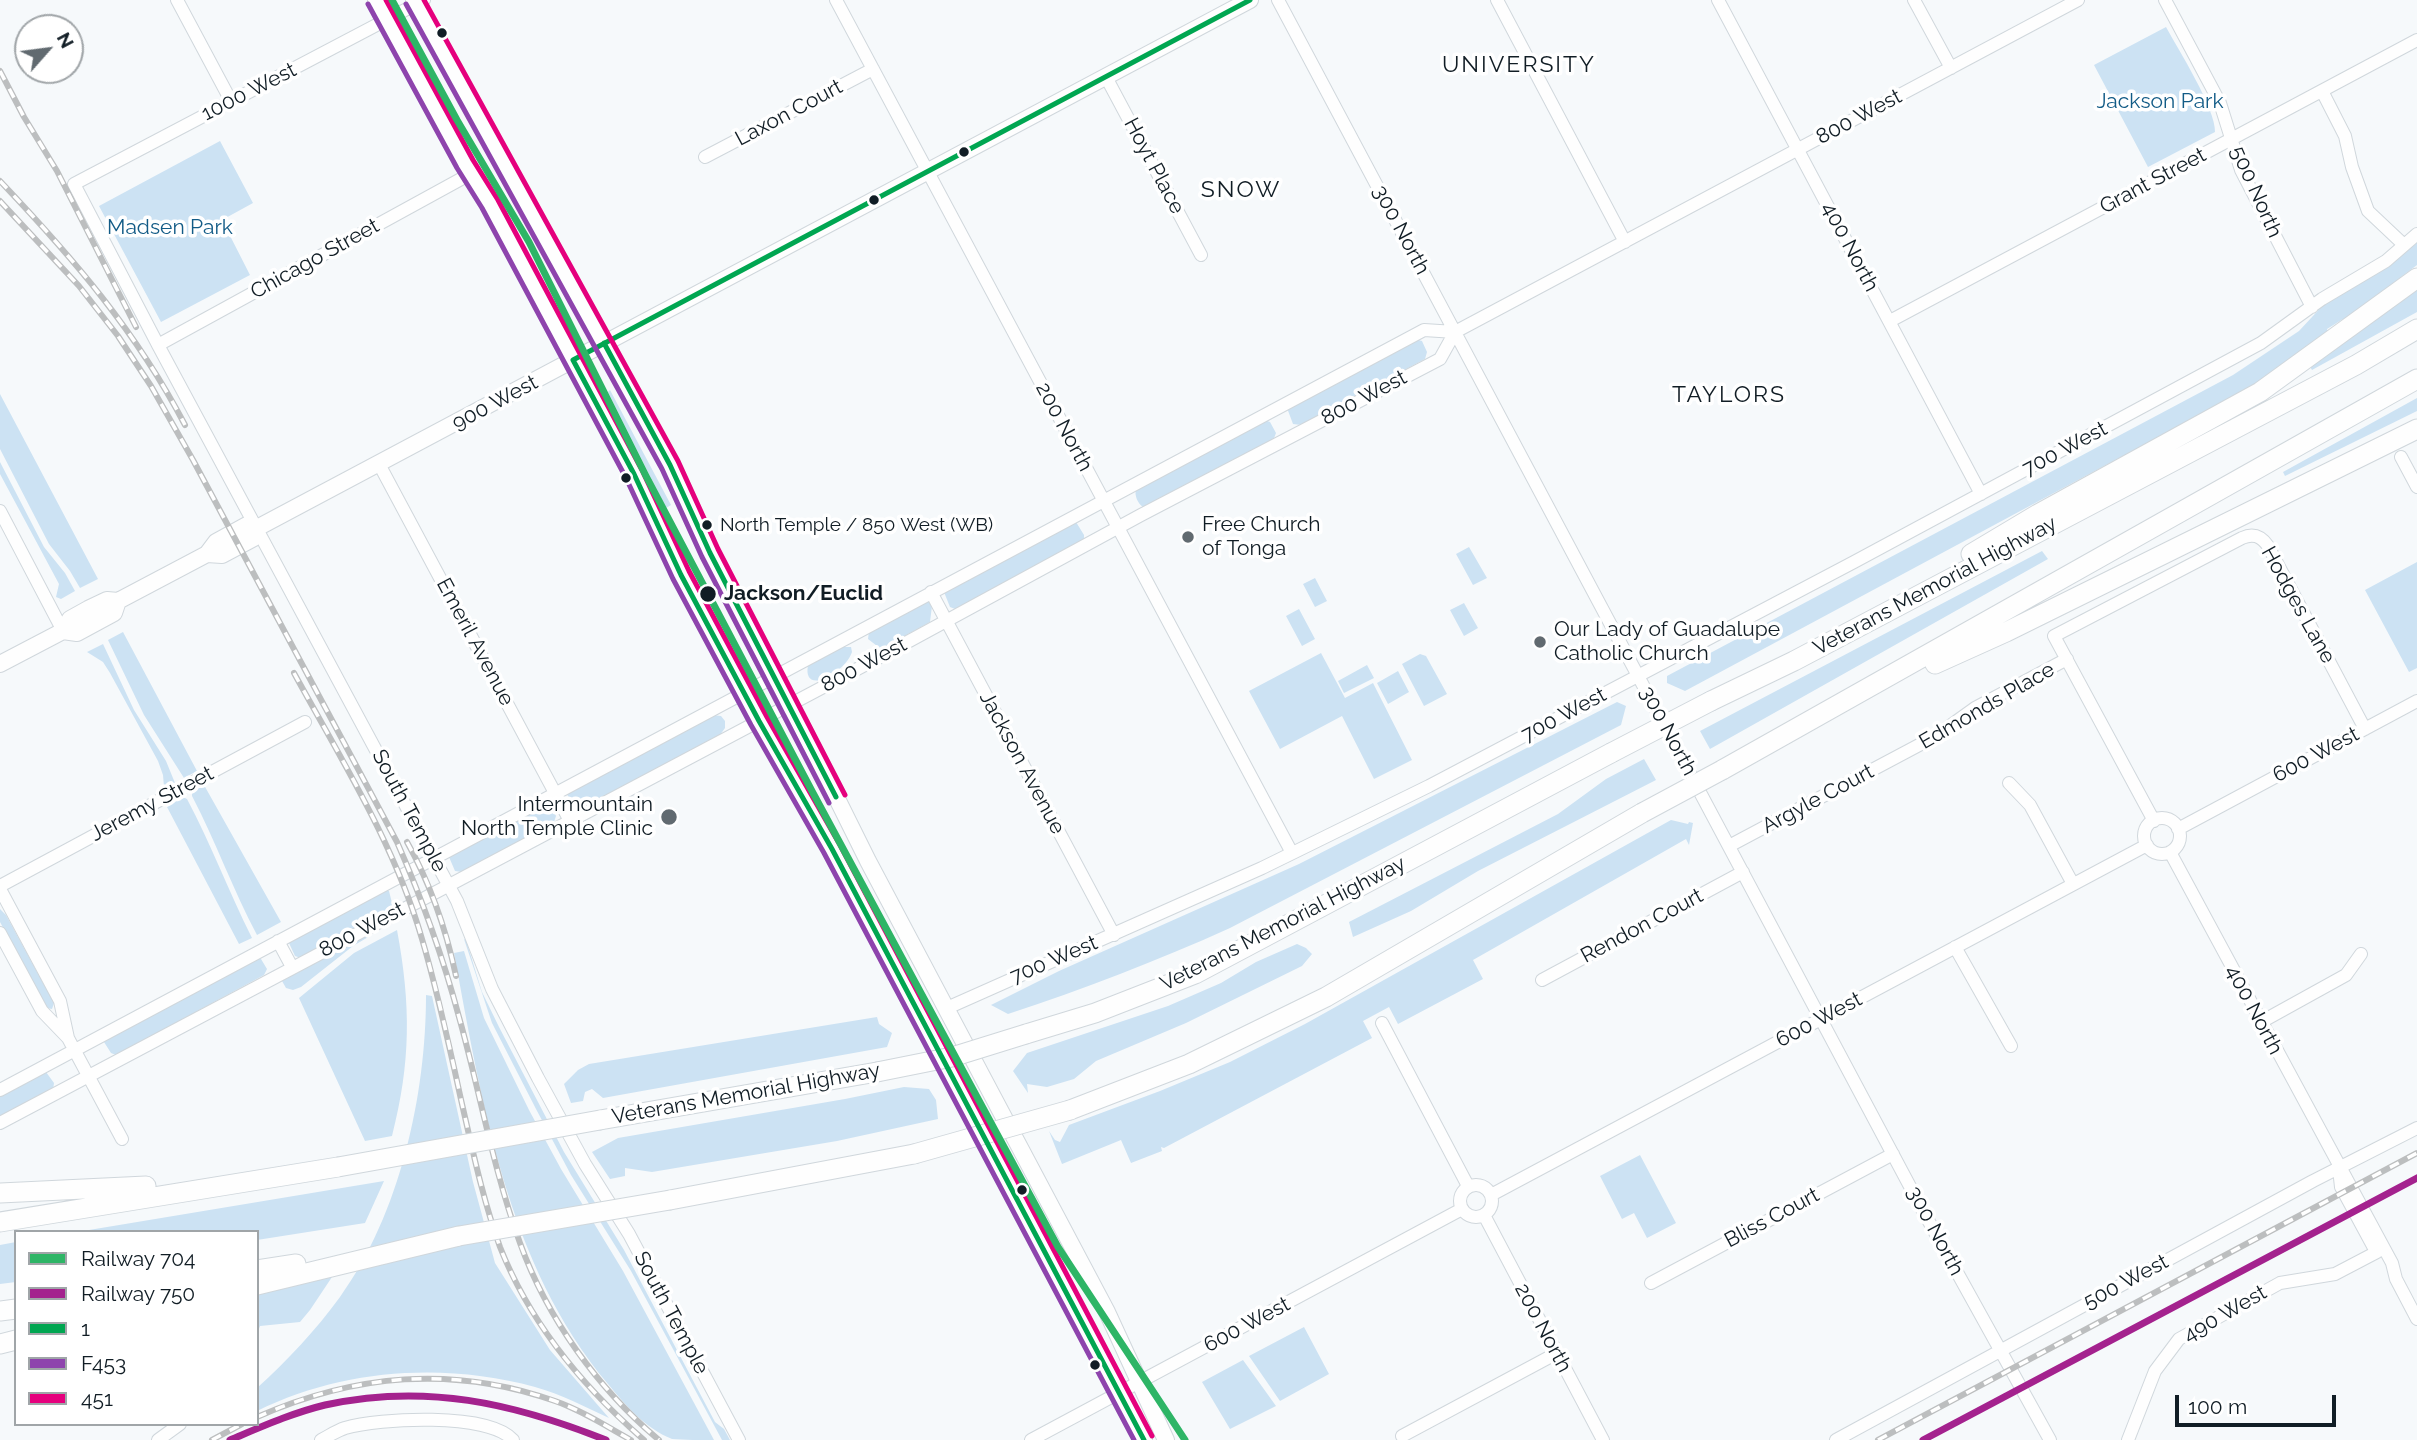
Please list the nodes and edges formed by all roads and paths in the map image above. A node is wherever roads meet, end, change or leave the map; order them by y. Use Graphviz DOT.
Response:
graph roads {
  1 [pos="177,0"];
  2 [pos="376,0"];
  3 [pos="836,0"];
  4 [pos="1250,0"];
  5 [pos="1278,0"];
  6 [pos="1497,0"];
  7 [pos="1718,0"];
  8 [pos="1914,0"];
  9 [pos="2078,0"];
  10 [pos="2165,0"];
  11 [pos="418,1"];
  12 [pos="387,20"];
  13 [pos="2417,40"];
  14 [pos="1951,68"];
  15 [pos="873,69"];
  16 [pos="1106,76"];
  17 [pos="2322,91"];
  18 [pos="231,101"];
  19 [pos="2231,139"];
  20 [pos="1798,150"];
  21 [pos="705,157"];
  22 [pos="928,171"];
  23 [pos="472,173"];
  24 [pos="74,184"];
  25 [pos="2417,234"];
  26 [pos="1625,242"];
  27 [pos="2403,244"];
  28 [pos="1201,256"];
  29 [pos="2417,278"];
  30 [pos="2312,307"];
  31 [pos="1890,321"];
  32 [pos="2417,329"];
  33 [pos="1455,332"];
  34 [pos="604,343"];
  35 [pos="158,345"];
  36 [pos="573,360"];
  37 [pos="2417,379"];
  38 [pos="2417,429"];
  39 [pos="2401,457"];
  40 [pos="379,464"];
  41 [pos="2417,487"];
  42 [pos="1981,494"];
  43 [pos="1104,502"];
  44 [pos="0,511"];
  45 [pos="1118,527"];
  46 [pos="257,528"];
  47 [pos="931,592"];
  48 [pos="946,621"];
  49 [pos="63,631"];
  50 [pos="2067,659"];
  51 [pos="1794,661"];
  52 [pos="0,664"];
  53 [pos="1639,676"];
  54 [pos="775,677"];
  55 [pos="744,694"];
  56 [pos="2417,701"];
  57 [pos="790,704"];
  58 [pos="1816,718"];
  59 [pos="759,721"];
  60 [pos="305,722"];
  61 [pos="2365,729"];
  62 [pos="1906,752"];
  63 [pos="2010,783"];
  64 [pos="555,793"];
  65 [pos="570,821"];
  66 [pos="2154,821"];
  67 [pos="2178,829"];
  68 [pos="2147,845"];
  69 [pos="1729,846"];
  70 [pos="2170,852"];
  71 [pos="1292,853"];
  72 [pos="434,859"];
  73 [pos="1743,872"];
  74 [pos="448,884"];
  75 [pos="2073,884"];
  76 [pos="0,887"];
  77 [pos="0,933"];
  78 [pos="1114,935"];
  79 [pos="278,941"];
  80 [pos="1955,947"];
  81 [pos="2361,954"];
  82 [pos="292,967"];
  83 [pos="1542,980"];
  84 [pos="947,1008"];
  85 [pos="1821,1018"];
  86 [pos="2260,1022"];
  87 [pos="1382,1023"];
  88 [pos="68,1038"];
  89 [pos="2011,1046"];
  90 [pos="74,1050"];
  91 [pos="88,1076"];
  92 [pos="0,1090"];
  93 [pos="0,1123"];
  94 [pos="2417,1128"];
  95 [pos="122,1139"];
  96 [pos="1893,1154"];
  97 [pos="2338,1167"];
  98 [pos="255,1180"];
  99 [pos="1468,1186"];
  100 [pos="0,1193"];
  101 [pos="1491,1195"];
  102 [pos="1462,1209"];
  103 [pos="1484,1215"];
  104 [pos="0,1222"];
  105 [pos="2376,1252"];
  106 [pos="328,1263"];
  107 [pos="259,1270"];
  108 [pos="2396,1279"];
  109 [pos="1651,1283"];
  110 [pos="259,1284"];
  111 [pos="2417,1319"];
  112 [pos="1999,1350"];
  113 [pos="1557,1353"];
  114 [pos="1140,1382"];
  115 [pos="1119,1394"];
  116 [pos="177,1426"];
  117 [pos="1402,1436"];
  118 [pos="159,1440"];
  119 [pos="321,1440"];
  120 [pos="513,1440"];
  121 [pos="739,1440"];
  122 [pos="1031,1440"];
  123 [pos="1144,1440"];
  124 [pos="1166,1440"];
  125 [pos="1603,1440"];
  126 [pos="1836,1440"];
  127 [pos="2043,1440"];
  128 [pos="2050,1440"];
  129 [pos="2128,1440"];
  1 -- 18 [label="street"];
  2 -- 12 [label="main road"];
  3 -- 15 [label="street, 200 North"];
  4 -- 16 [label="main road, 900 West"];
  5 -- 33 [label="street, 300 North"];
  6 -- 26 [label="street"];
  7 -- 20 [label="street, 400 North"];
  8 -- 14 [label="street"];
  9 -- 14 [label="street, 800 West"];
  10 -- 19 [label="street, 500 North"];
  11 -- 12 [label="street, 1000 West"];
  11 -- 34 [label="main road"];
  12 -- 18 [label="street, 1000 West"];
  12 -- 23 [label="main road"];
  13 -- 17 [label="street, Grant Street"];
  14 -- 20 [label="street, 800 West"];
  15 -- 21 [label="street, Laxon Court"];
  15 -- 22 [label="street, 200 North"];
  16 -- 22 [label="main road, 900 West"];
  16 -- 28 [label="street, Hoyt Place"];
  17 -- 19 [label="street, Grant Street"];
  17 -- 27 [label="street"];
  18 -- 24 [label="street, 1000 West"];
  19 -- 30 [label="street, 500 North"];
  19 -- 31 [label="street, Grant Street"];
  20 -- 26 [label="street, 800 West"];
  20 -- 31 [label="street, 400 North"];
  22 -- 34 [label="main road, 900 West"];
  22 -- 43 [label="street, 200 North"];
  23 -- 35 [label="street, Chicago Street"];
  23 -- 36 [label="main road"];
  24 -- 35 [label="street, South Temple"];
  25 -- 27 [label="street, 700 West"];
  26 -- 33 [label="street, 800 West"];
  27 -- 30 [label="street, 700 West"];
  29 -- 51 [label="highway"];
  30 -- 42 [label="street, 700 West"];
  31 -- 42 [label="street, 400 North"];
  32 -- 51 [label="highway, Veterans Memorial Highway"];
  33 -- 43 [label="street, 800 West"];
  33 -- 45 [label="street, 800 West"];
  33 -- 53 [label="street, 300 North"];
  34 -- 36 [label="main road, 900 West"];
  34 -- 54 [label="main road"];
  35 -- 46 [label="street, South Temple"];
  36 -- 40 [label="main road, 900 West"];
  36 -- 55 [label="main road"];
  37 -- 58 [label="highway"];
  38 -- 58 [label="highway"];
  39 -- 41 [label="street"];
  40 -- 46 [label="main road, 900 West"];
  40 -- 64 [label="street, Emeril Avenue"];
  42 -- 53 [label="street, 700 West"];
  43 -- 45 [label="street, 200 North"];
  43 -- 47 [label="street, 800 West"];
  44 -- 49 [label="street"];
  45 -- 48 [label="street, 800 West"];
  45 -- 71 [label="street, 200 North"];
  46 -- 49 [label="main road, 900 West"];
  46 -- 72 [label="street, South Temple"];
  47 -- 48 [label="street, Jackson Avenue"];
  47 -- 54 [label="street, 800 West"];
  48 -- 57 [label="street, 800 West"];
  48 -- 78 [label="street, Jackson Avenue"];
  49 -- 52 [label="main road, 900 West"];
  50 -- 61 [label="street, Hodges Lane"];
  50 -- 62 [label="street, Edmonds Place"];
  50 -- 66 [label="street"];
  51 -- 98 [label="highway, Veterans Memorial Highway, bridge"];
  53 -- 69 [label="street, 300 North"];
  53 -- 71 [label="street, 700 West"];
  54 -- 55 [label="street, 800 West"];
  54 -- 57 [label="main road"];
  55 -- 59 [label="main road"];
  55 -- 64 [label="street, 800 West"];
  56 -- 61 [label="street, 600 West"];
  57 -- 59 [label="street, 800 West"];
  57 -- 84 [label="main road"];
  58 -- 106 [label="highway, bridge"];
  59 -- 65 [label="street, 800 West"];
  59 -- 115 [label="main road"];
  60 -- 76 [label="street, Jeremy Street"];
  61 -- 67 [label="street, 600 West"];
  62 -- 69 [label="street, Argyle Court"];
  63 -- 75 [label="street"];
  64 -- 65 [label="street, Emeril Avenue"];
  64 -- 72 [label="street, 800 West"];
  65 -- 74 [label="street, 800 West"];
  66 -- 67 [label="street"];
  66 -- 68 [label="street"];
  67 -- 70 [label="street"];
  68 -- 70 [label="street"];
  68 -- 75 [label="street, 600 West"];
  69 -- 73 [label="street, 300 North"];
  70 -- 86 [label="street, 400 North"];
  71 -- 78 [label="street, 700 West"];
  72 -- 74 [label="street, South Temple"];
  72 -- 79 [label="street, 800 West"];
  73 -- 83 [label="street, Rendon Court"];
  73 -- 85 [label="street, 300 North"];
  74 -- 82 [label="street, 800 West"];
  74 -- 121 [label="street, South Temple"];
  75 -- 80 [label="street, 600 West"];
  76 -- 88 [label="street"];
  77 -- 88 [label="street"];
  78 -- 84 [label="street, 700 West"];
  79 -- 82 [label="street"];
  79 -- 90 [label="street, 800 West"];
  80 -- 85 [label="street, 600 West"];
  80 -- 89 [label="street"];
  81 -- 86 [label="street"];
  82 -- 91 [label="street, 800 West"];
  84 -- 114 [label="main road"];
  85 -- 96 [label="street, 300 North"];
  85 -- 101 [label="street, 600 West"];
  86 -- 97 [label="street, 400 North"];
  87 -- 99 [label="street"];
  88 -- 90 [label="street"];
  90 -- 91 [label="street"];
  90 -- 92 [label="street, 800 West"];
  91 -- 93 [label="street, 800 West"];
  91 -- 95 [label="street"];
  94 -- 97 [label="street, 500 West"];
  96 -- 109 [label="street, Bliss Court"];
  96 -- 112 [label="street, 300 North"];
  97 -- 105 [label="street, 400 North"];
  97 -- 108 [label="street, 400 North"];
  97 -- 112 [label="street, 500 West"];
  98 -- 100 [label="highway"];
  98 -- 104 [label="highway, Veterans Memorial Highway"];
  99 -- 101 [label="street"];
  99 -- 102 [label="street"];
  101 -- 103 [label="street"];
  102 -- 103 [label="street"];
  102 -- 114 [label="street, 600 West"];
  103 -- 113 [label="street, 200 North"];
  105 -- 108 [label="street, 400 North"];
  105 -- 129 [label="street, 490 West"];
  106 -- 107 [label="highway"];
  106 -- 110 [label="highway"];
  108 -- 111 [label="street, 400 North"];
  112 -- 126 [label="street, 500 West"];
  112 -- 127 [label="street, 300 North"];
  112 -- 128 [label="street, 300 North"];
  113 -- 117 [label="street"];
  113 -- 125 [label="street, 200 North"];
  114 -- 115 [label="street, 600 West"];
  114 -- 124 [label="main road"];
  115 -- 122 [label="street, 600 West"];
  115 -- 123 [label="main road"];
  116 -- 118 [label="street"];
  119 -- 120 [label="street"];
}
